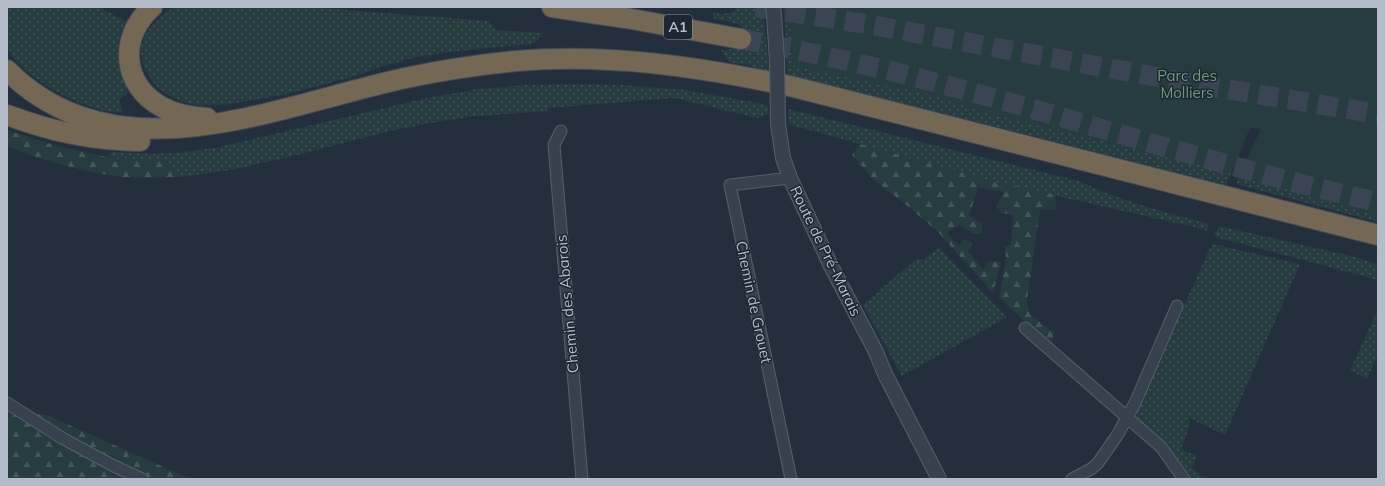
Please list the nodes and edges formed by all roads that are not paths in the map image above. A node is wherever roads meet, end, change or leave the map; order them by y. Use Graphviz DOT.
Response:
graph roads {
  1 [pos="152,7"];
  2 [pos="552,7"];
  3 [pos="773,7"];
  4 [pos="741,39"];
  5 [pos="7,70"];
  6 [pos="7,84"];
  7 [pos="7,115"];
  8 [pos="243,118"];
  9 [pos="561,131"];
  10 [pos="132,141"];
  11 [pos="790,178"];
  12 [pos="1378,235"];
  13 [pos="1378,248"];
  14 [pos="1177,306"];
  15 [pos="1025,328"];
  16 [pos="7,403"];
  17 [pos="1127,419"];
  18 [pos="142,479"];
  19 [pos="582,479"];
  20 [pos="791,479"];
  21 [pos="939,479"];
  22 [pos="1072,479"];
  23 [pos="1184,479"];
  1 -- 8 [label="highway"];
  2 -- 4 [label="highway, A1"];
  3 -- 11 [label="street, Route de Pré-Marais, bridge"];
  5 -- 8 [label="highway"];
  6 -- 10 [label="highway"];
  7 -- 10 [label="highway"];
  8 -- 12 [label="highway"];
  9 -- 19 [label="street, Chemin des Abarois"];
  10 -- 13 [label="highway"];
  11 -- 20 [label="street, Chemin de Grouet"];
  11 -- 21 [label="street, Route de Pré-Marais"];
  14 -- 17 [label="street"];
  15 -- 17 [label="street"];
  16 -- 18 [label="street"];
  17 -- 22 [label="street"];
  17 -- 23 [label="street"];
}
